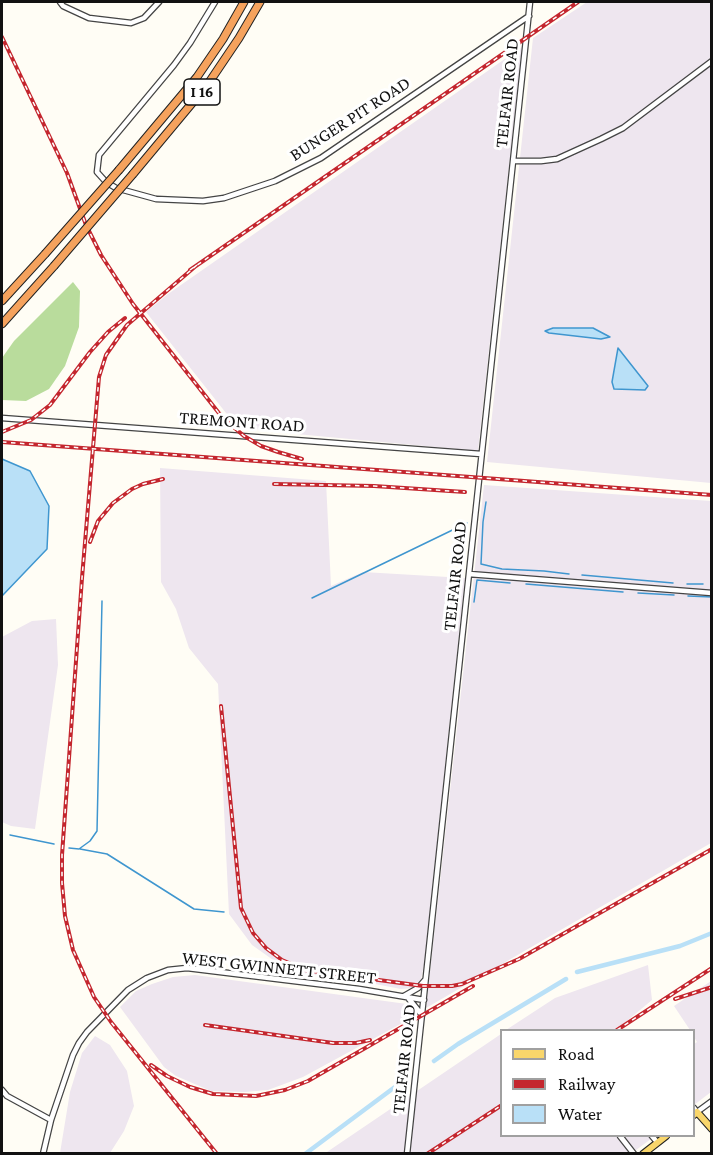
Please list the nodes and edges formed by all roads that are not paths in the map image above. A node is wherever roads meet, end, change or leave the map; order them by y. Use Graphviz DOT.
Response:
graph roads {
  1 [pos="60,2"];
  2 [pos="159,2"];
  3 [pos="215,2"];
  4 [pos="244,2"];
  5 [pos="260,2"];
  6 [pos="530,2"];
  7 [pos="529,16"];
  8 [pos="711,61"];
  9 [pos="514,160"];
  10 [pos="2,301"];
  11 [pos="2,324"];
  12 [pos="2,418"];
  13 [pos="481,454"];
  14 [pos="469,574"];
  15 [pos="711,593"];
  16 [pos="426,978"];
  17 [pos="404,996"];
  18 [pos="424,998"];
  19 [pos="422,1015"];
  20 [pos="2,1090"];
  21 [pos="711,1101"];
  22 [pos="695,1111"];
  23 [pos="695,1113"];
  24 [pos="51,1120"];
  25 [pos="711,1129"];
  26 [pos="621,1137"];
  27 [pos="653,1137"];
  28 [pos="664,1137"];
  29 [pos="657,1142"];
  30 [pos="43,1154"];
  31 [pos="407,1154"];
  32 [pos="634,1154"];
  33 [pos="643,1154"];
  1 -- 2 [label="street"];
  3 -- 7 [label="street, BUNGER PIT ROAD"];
  4 -- 10 [label="highway, I 16, bridge"];
  5 -- 11 [label="highway, I 16, bridge"];
  6 -- 7 [label="street, TELFAIR ROAD"];
  7 -- 9 [label="street, TELFAIR ROAD"];
  8 -- 9 [label="street"];
  9 -- 13 [label="street, TELFAIR ROAD"];
  12 -- 13 [label="street, TREMONT ROAD"];
  13 -- 14 [label="street, TELFAIR ROAD"];
  14 -- 15 [label="street"];
  14 -- 16 [label="street, TELFAIR ROAD"];
  16 -- 17 [label="street"];
  16 -- 18 [label="street, TELFAIR ROAD"];
  17 -- 18 [label="street, WEST GWINNETT STREET"];
  17 -- 19 [label="street"];
  17 -- 24 [label="street, WEST GWINNETT STREET"];
  18 -- 19 [label="street, TELFAIR ROAD"];
  19 -- 31 [label="street, TELFAIR ROAD"];
  20 -- 24 [label="street"];
  21 -- 22 [label="street"];
  23 -- 25 [label="main road"];
  24 -- 30 [label="street, WEST GWINNETT STREET"];
  26 -- 32 [label="street"];
  27 -- 29 [label="street"];
  28 -- 29 [label="main road"];
  29 -- 33 [label="main road"];
}
